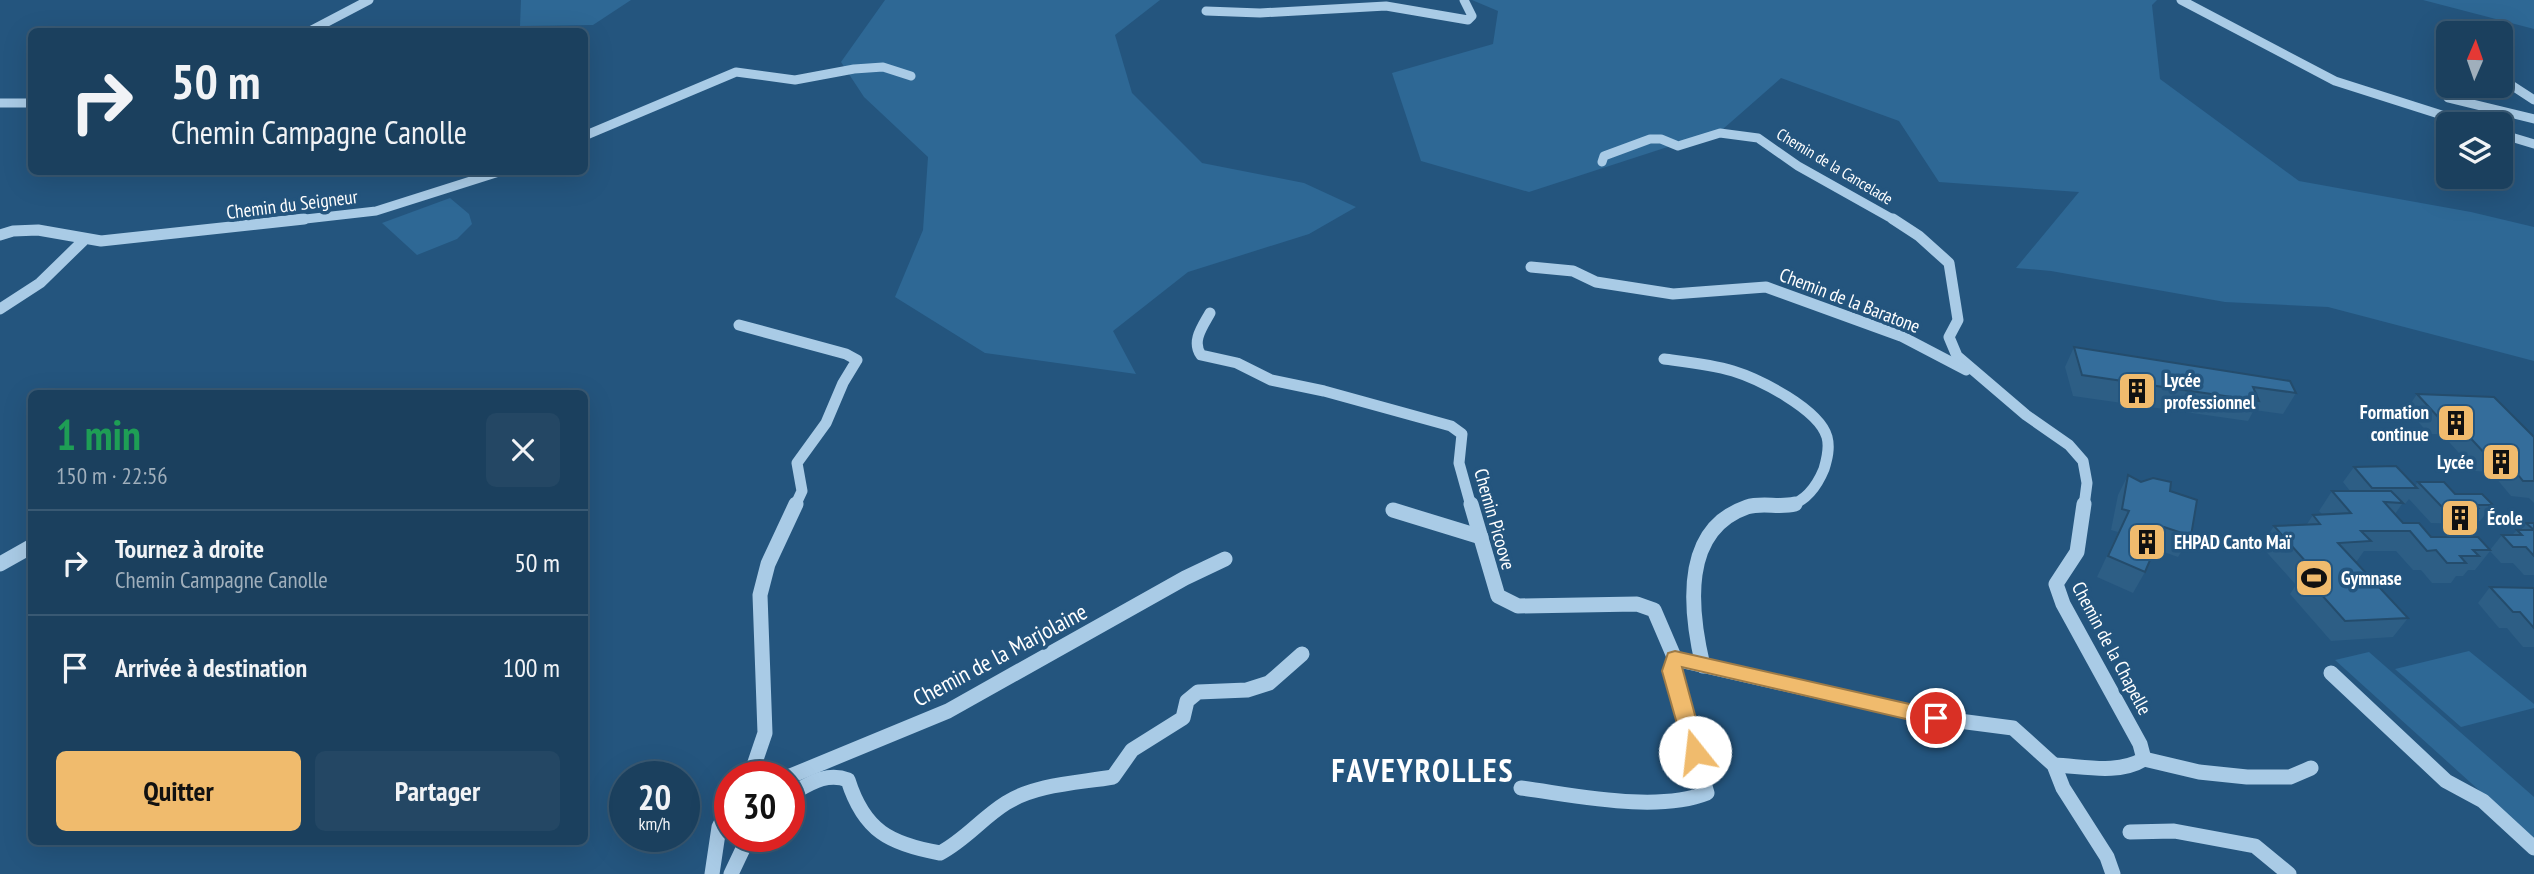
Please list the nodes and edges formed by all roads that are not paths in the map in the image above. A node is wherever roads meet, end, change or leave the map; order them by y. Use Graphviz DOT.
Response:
graph roads {
  1 [pos="369,0"];
  2 [pos="1464,0"];
  3 [pos="2182,0"];
  4 [pos="1206,11"];
  5 [pos="316,28"];
  6 [pos="911,76"];
  7 [pos="2513,85"];
  8 [pos="2529,92"];
  9 [pos="2448,98"];
  10 [pos="2534,100"];
  11 [pos="0,103"];
  12 [pos="28,103"];
  13 [pos="2436,114"];
  14 [pos="631,116"];
  15 [pos="2534,119"];
  16 [pos="588,134"];
  17 [pos="2513,138"];
  18 [pos="2534,144"];
  19 [pos="1602,162"];
  20 [pos="490,175"];
  21 [pos="0,235"];
  22 [pos="83,241"];
  23 [pos="1531,267"];
  24 [pos="0,309"];
  25 [pos="1210,313"];
  26 [pos="1958,320"];
  27 [pos="739,325"];
  28 [pos="1664,359"];
  29 [pos="1985,380"];
  30 [pos="1393,510"];
  31 [pos="1481,537"];
  32 [pos="28,547"];
  33 [pos="1225,559"];
  34 [pos="0,564"];
  35 [pos="1302,654"];
  36 [pos="1675,659"];
  37 [pos="1703,666"];
  38 [pos="2331,673"];
  39 [pos="2013,728"];
  40 [pos="2144,759"];
  41 [pos="755,761"];
  42 [pos="2054,765"];
  43 [pos="2311,768"];
  44 [pos="805,770"];
  45 [pos="805,787"];
  46 [pos="1521,788"];
  47 [pos="2130,832"];
  48 [pos="2534,848"];
  49 [pos="717,852"];
  50 [pos="741,852"];
  51 [pos="712,874"];
  52 [pos="731,874"];
  53 [pos="2113,874"];
  54 [pos="2289,874"];
  1 -- 5 [label="street"];
  2 -- 4 [label="street"];
  3 -- 13 [label="street"];
  6 -- 14 [label="street"];
  7 -- 8 [label="street"];
  8 -- 10 [label="street"];
  9 -- 15 [label="street"];
  11 -- 12 [label="street"];
  14 -- 16 [label="street"];
  17 -- 18 [label="street"];
  19 -- 26 [label="street, Chemin de la Cancelade"];
  20 -- 22 [label="street, Chemin du Seigneur"];
  21 -- 22 [label="street, Chemin du Seigneur"];
  22 -- 24 [label="street"];
  23 -- 29 [label="street, Chemin de la Baratone"];
  25 -- 31 [label="street, Chemin Picoove"];
  26 -- 29 [label="street, Chemin de la Chapelle"];
  27 -- 41 [label="street"];
  28 -- 37 [label="street"];
  29 -- 40 [label="street, Chemin de la Chapelle"];
  30 -- 31 [label="street"];
  31 -- 36 [label="street, Chemin Picoove"];
  32 -- 34 [label="street"];
  33 -- 44 [label="street, Chemin de la Marjolaine"];
  35 -- 45 [label="street"];
  36 -- 37 [label="street"];
  36 -- 46 [label="street, Chemin Picoove"];
  37 -- 39 [label="street"];
  38 -- 48 [label="street"];
  39 -- 42 [label="street"];
  40 -- 42 [label="street"];
  40 -- 43 [label="street"];
  42 -- 53 [label="street"];
  47 -- 54 [label="street"];
  49 -- 51 [label="street"];
  50 -- 52 [label="street"];
}
